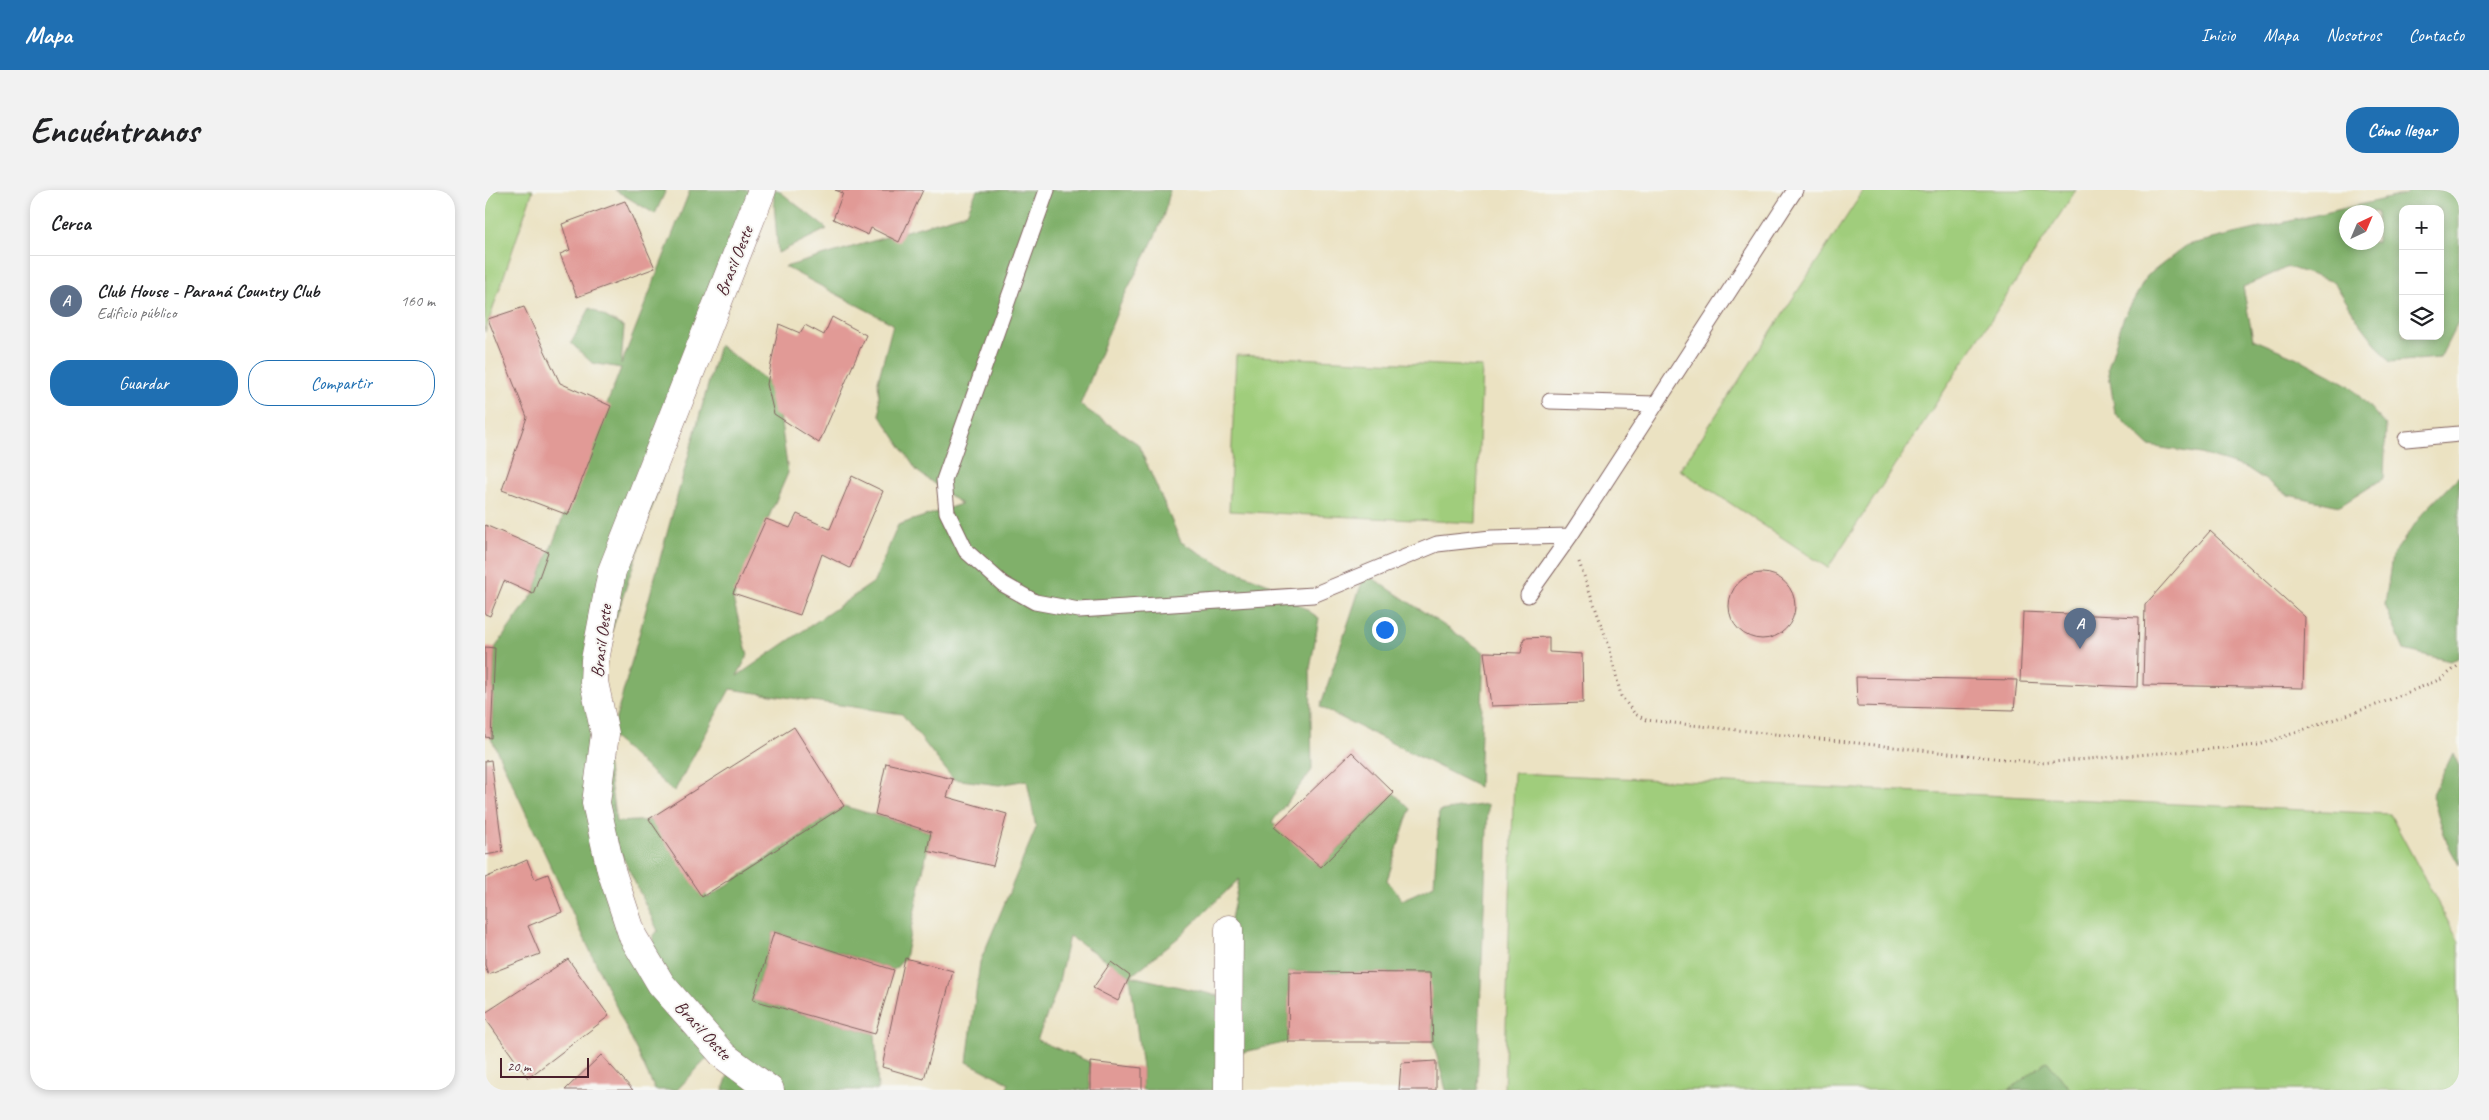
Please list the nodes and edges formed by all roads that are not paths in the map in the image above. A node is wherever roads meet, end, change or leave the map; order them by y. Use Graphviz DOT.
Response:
graph roads {
  1 [pos="762,190"];
  2 [pos="1047,190"];
  3 [pos="1795,190"];
  4 [pos="1550,401"];
  5 [pos="1655,404"];
  6 [pos="2459,434"];
  7 [pos="2406,439"];
  8 [pos="1569,536"];
  9 [pos="1529,595"];
  10 [pos="1229,929"];
  11 [pos="771,1090"];
  12 [pos="1228,1090"];
  1 -- 11 [label="street, Brasil Oeste"];
  2 -- 8 [label="lane"];
  3 -- 5 [label="lane"];
  4 -- 5 [label="lane"];
  5 -- 8 [label="lane"];
  6 -- 7 [label="lane"];
  8 -- 9 [label="lane"];
  10 -- 12 [label="street"];
}
